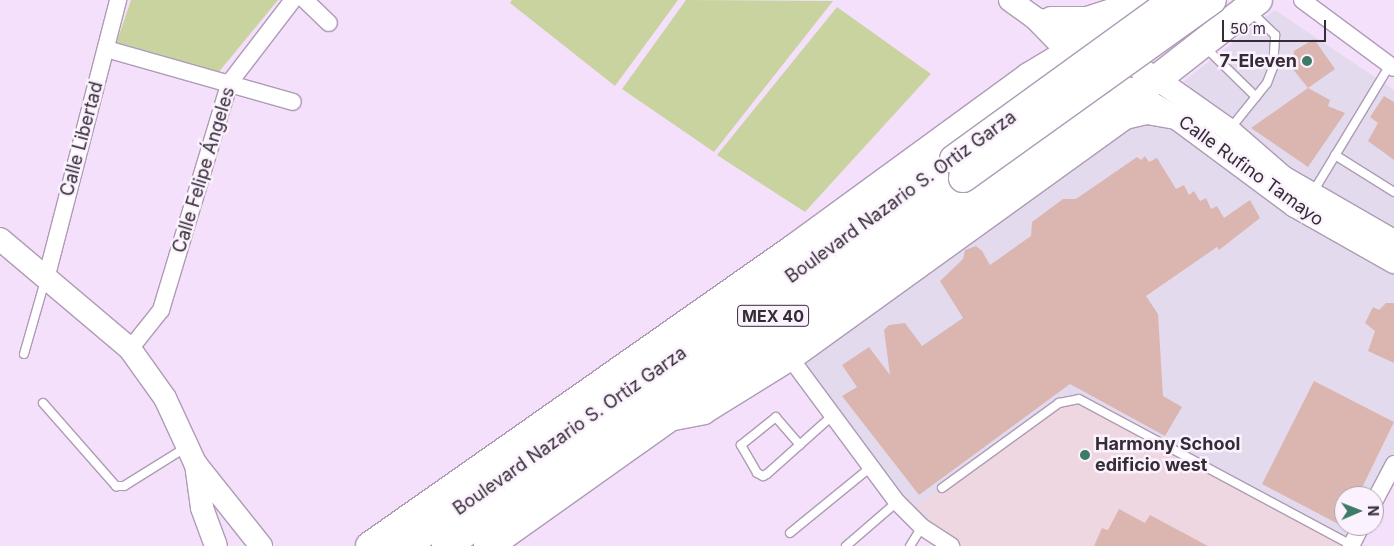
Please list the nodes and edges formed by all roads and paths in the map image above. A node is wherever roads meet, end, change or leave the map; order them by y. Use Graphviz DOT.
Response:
graph roads {
  1 [pos="118,0"];
  2 [pos="293,0"];
  3 [pos="306,0"];
  4 [pos="1010,0"];
  5 [pos="1162,0"];
  6 [pos="1174,0"];
  7 [pos="1212,0"];
  8 [pos="1302,0"];
  9 [pos="1130,2"];
  10 [pos="1252,4"];
  11 [pos="1035,18"];
  12 [pos="329,23"];
  13 [pos="1210,37"];
  14 [pos="1079,45"];
  15 [pos="106,48"];
  16 [pos="1392,67"];
  17 [pos="1029,77"];
  18 [pos="230,82"];
  19 [pos="1147,85"];
  20 [pos="1256,97"];
  21 [pos="294,102"];
  22 [pos="1176,118"];
  23 [pos="1229,130"];
  24 [pos="1067,135"];
  25 [pos="1335,155"];
  26 [pos="959,169"];
  27 [pos="1394,192"];
  28 [pos="1312,194"];
  29 [pos="0,239"];
  30 [pos="1394,240"];
  31 [pos="792,250"];
  32 [pos="1394,262"];
  33 [pos="46,279"];
  34 [pos="770,290"];
  35 [pos="130,348"];
  36 [pos="24,354"];
  37 [pos="792,359"];
  38 [pos="687,378"];
  39 [pos="43,403"];
  40 [pos="833,415"];
  41 [pos="668,420"];
  42 [pos="800,445"];
  43 [pos="191,455"];
  44 [pos="1394,464"];
  45 [pos="871,467"];
  46 [pos="1382,486"];
  47 [pos="942,488"];
  48 [pos="897,502"];
  49 [pos="530,516"];
  50 [pos="922,527"];
  51 [pos="790,533"];
  52 [pos="440,535"];
  53 [pos="1351,545"];
  54 [pos="216,546"];
  55 [pos="260,546"];
  56 [pos="370,546"];
  57 [pos="405,546"];
  58 [pos="488,546"];
  59 [pos="846,546"];
  60 [pos="910,546"];
  61 [pos="951,546"];
  1 -- 15 [label="street, Calle Libertad"];
  2 -- 18 [label="street, Calle Felipe Ángeles"];
  3 -- 12 [label="street"];
  4 -- 11 [label="street"];
  5 -- 13 [label="highway"];
  6 -- 26 [label="highway, Boulevard Nazario S. Ortiz Garza / MEX 40, bridge"];
  7 -- 26 [label="highway, Boulevard Nazario S. Ortiz Garza / MEX 40, bridge"];
  8 -- 16 [label="street"];
  9 -- 11 [label="street"];
  9 -- 14 [label="highway"];
  10 -- 13 [label="highway"];
  10 -- 20 [label="lane"];
  11 -- 14 [label="street"];
  13 -- 19 [label="highway"];
  13 -- 20 [label="lane"];
  14 -- 17 [label="highway"];
  14 -- 19 [label="street"];
  15 -- 18 [label="street"];
  15 -- 33 [label="street, Calle Libertad"];
  16 -- 25 [label="lane"];
  17 -- 24 [label="highway"];
  17 -- 31 [label="highway"];
  18 -- 21 [label="street"];
  18 -- 35 [label="street, Calle Felipe Ángeles"];
  19 -- 22 [label="street, Calle Rufino Tamayo"];
  19 -- 23 [label="street, Calle Rufino Tamayo"];
  19 -- 24 [label="highway"];
  20 -- 23 [label="lane"];
  22 -- 32 [label="street, Calle Rufino Tamayo"];
  22 -- 37 [label="street"];
  23 -- 28 [label="street, Calle Rufino Tamayo"];
  24 -- 41 [label="highway"];
  25 -- 27 [label="lane"];
  25 -- 28 [label="lane"];
  26 -- 34 [label="highway, Boulevard Nazario S. Ortiz Garza / MEX 40"];
  26 -- 38 [label="highway, Boulevard Nazario S. Ortiz Garza / MEX 40"];
  28 -- 30 [label="street, Calle Rufino Tamayo"];
  29 -- 33 [label="street"];
  31 -- 34 [label="highway"];
  31 -- 56 [label="highway"];
  33 -- 35 [label="street"];
  33 -- 36 [label="lane"];
  34 -- 52 [label="highway, Boulevard Nazario S. Ortiz Garza / MEX 40"];
  35 -- 43 [label="street"];
  37 -- 40 [label="street"];
  37 -- 41 [label="street"];
  38 -- 49 [label="highway"];
  38 -- 52 [label="highway, Boulevard Nazario S. Ortiz Garza / MEX 40"];
  39 -- 43 [label="lane"];
  40 -- 42 [label="lane"];
  40 -- 45 [label="street"];
  41 -- 49 [label="highway"];
  42 -- 42 [label="lane"];
  43 -- 54 [label="street"];
  43 -- 55 [label="street"];
  44 -- 46 [label="street"];
  45 -- 48 [label="street"];
  45 -- 51 [label="lane"];
  47 -- 53 [label="lane"];
  48 -- 50 [label="street"];
  48 -- 59 [label="lane"];
  49 -- 58 [label="highway"];
  50 -- 60 [label="lane"];
  50 -- 61 [label="street"];
  52 -- 57 [label="highway, Boulevard Nazario S. Ortiz Garza / MEX 40"];
}
